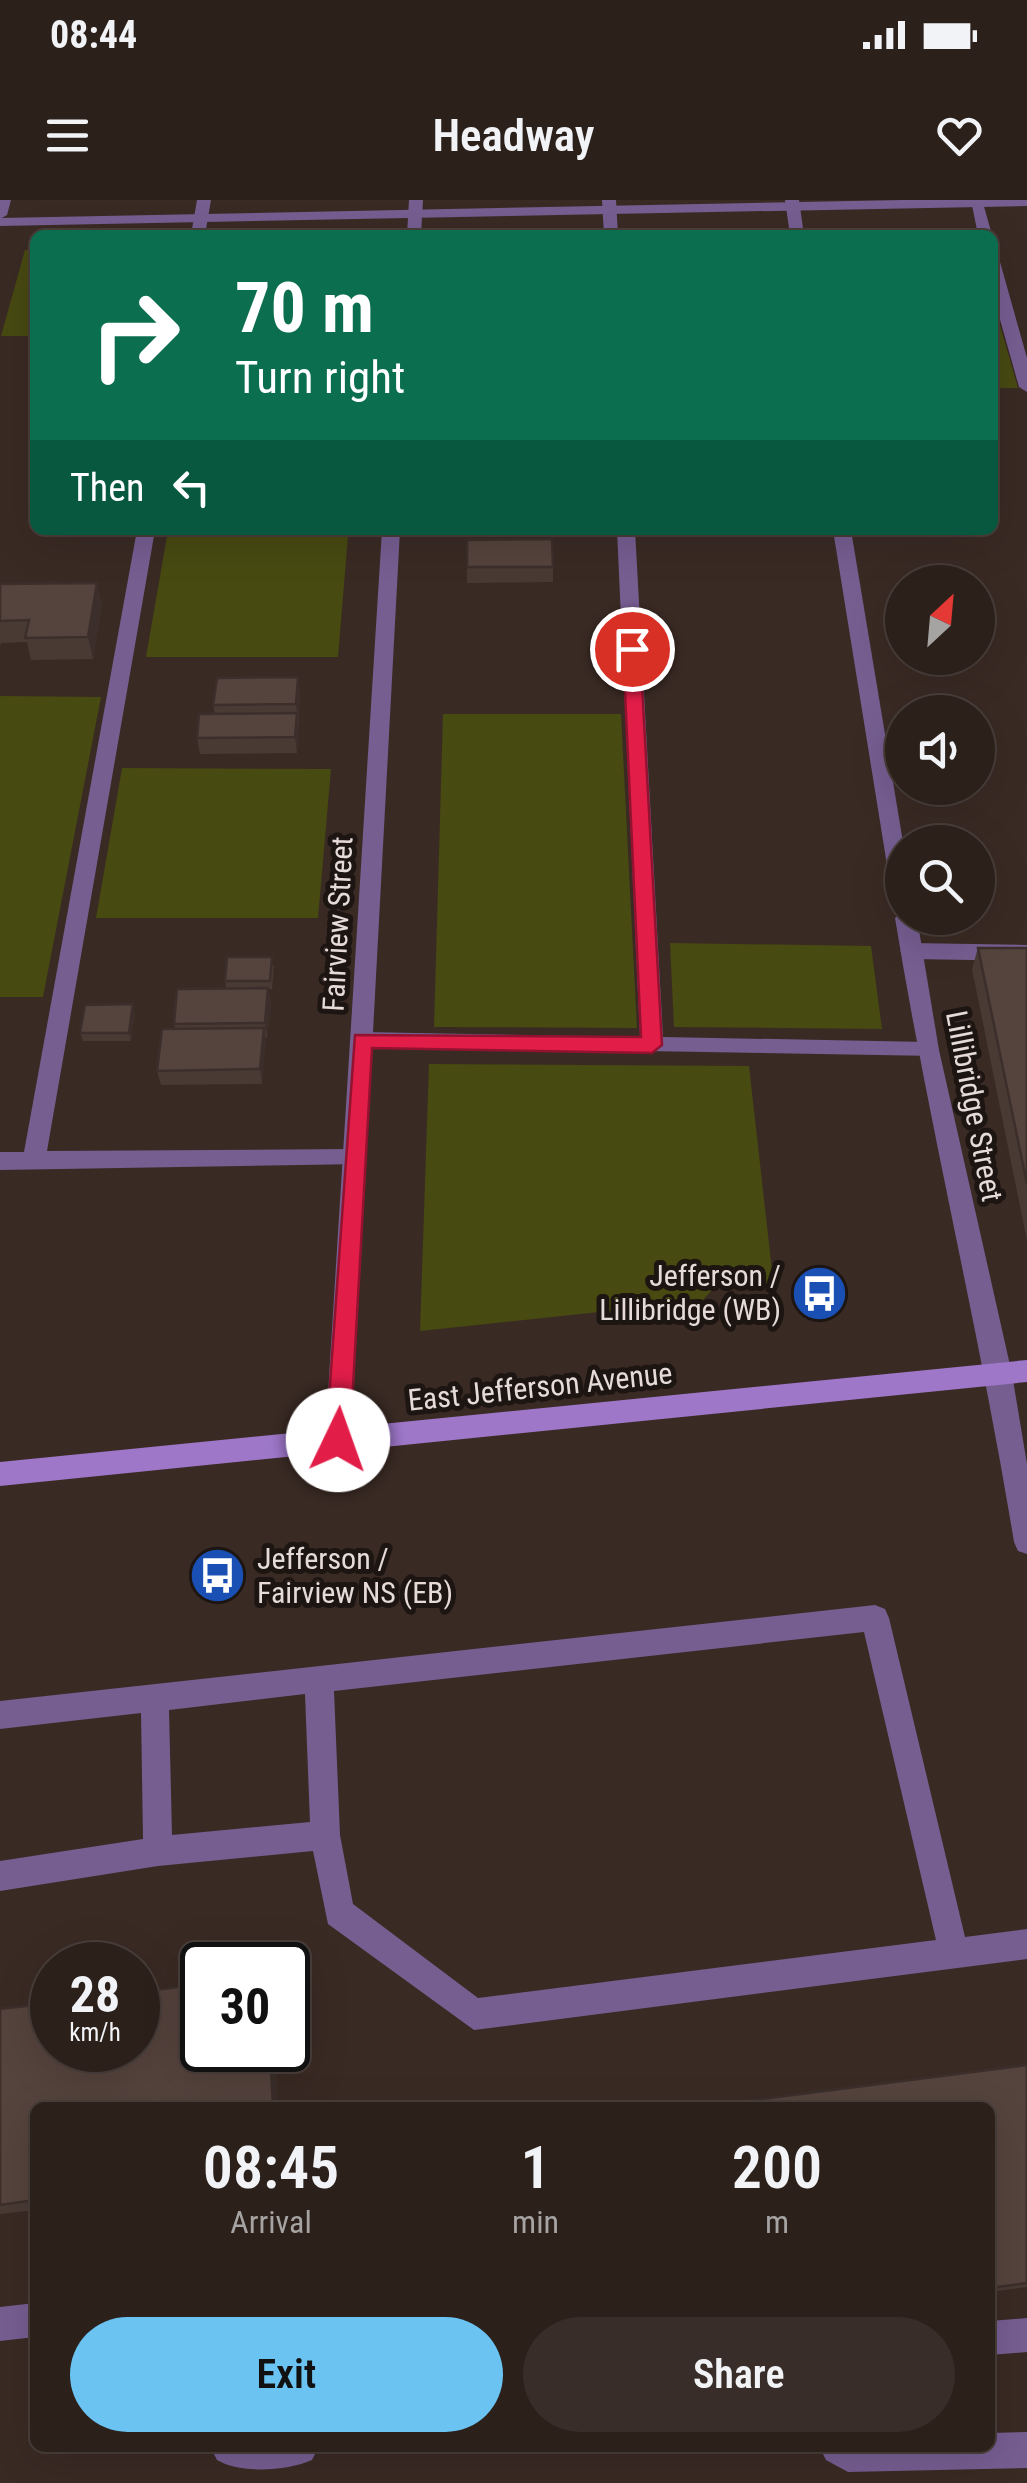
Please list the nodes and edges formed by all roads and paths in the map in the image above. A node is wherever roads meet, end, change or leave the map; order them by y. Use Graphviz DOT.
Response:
graph roads {
  1 [pos="4,200"];
  2 [pos="204,200"];
  3 [pos="1027,202"];
  4 [pos="793,203"];
  5 [pos="976,203"];
  6 [pos="609,205"];
  7 [pos="416,207"];
  8 [pos="0,218"];
  9 [pos="201,218"];
  10 [pos="199,230"];
  11 [pos="610,230"];
  12 [pos="796,230"];
  13 [pos="984,230"];
  14 [pos="998,283"];
  15 [pos="1027,387"];
  16 [pos="145,535"];
  17 [pos="391,535"];
  18 [pos="626,535"];
  19 [pos="843,535"];
  20 [pos="890,825"];
  21 [pos="909,935"];
  22 [pos="912,952"];
  23 [pos="1027,953"];
  24 [pos="362,1040"];
  25 [pos="652,1045"];
  26 [pos="928,1050"];
  27 [pos="354,1158"];
  28 [pos="0,1161"];
  29 [pos="34,1161"];
  30 [pos="1027,1371"];
  31 [pos="999,1374"];
  32 [pos="338,1440"];
  33 [pos="0,1474"];
  34 [pos="1027,1542"];
  35 [pos="319,1678"];
  36 [pos="155,1698"];
  37 [pos="0,1715"];
  38 [pos="325,1835"];
  39 [pos="158,1851"];
  40 [pos="0,1876"];
  41 [pos="1027,1944"];
  42 [pos="954,1954"];
  43 [pos="30,2321"];
  44 [pos="0,2324"];
  45 [pos="1027,2335"];
  46 [pos="995,2338"];
  47 [pos="1027,2450"];
  48 [pos="995,2451"];
  49 [pos="845,2452"];
  50 [pos="938,2452"];
  1 -- 8 [label="street"];
  2 -- 9 [label="street"];
  3 -- 5 [label="street"];
  4 -- 5 [label="street"];
  4 -- 6 [label="street"];
  4 -- 12 [label="street"];
  5 -- 13 [label="street"];
  6 -- 7 [label="street"];
  6 -- 11 [label="street"];
  7 -- 9 [label="street"];
  8 -- 9 [label="street"];
  9 -- 10 [label="street"];
  14 -- 15 [label="street"];
  16 -- 29 [label="street"];
  17 -- 24 [label="street, Fairview Street"];
  18 -- 25 [label="street"];
  19 -- 20 [label="street"];
  21 -- 22 [label="street, Lillibridge Street"];
  22 -- 23 [label="street"];
  22 -- 26 [label="street, Lillibridge Street"];
  24 -- 25 [label="street"];
  24 -- 27 [label="street, Fairview Street"];
  25 -- 26 [label="street"];
  26 -- 31 [label="street, Lillibridge Street"];
  27 -- 29 [label="street"];
  27 -- 32 [label="street, Fairview Street"];
  28 -- 29 [label="street"];
  30 -- 31 [label="main road, East Jefferson Avenue"];
  31 -- 32 [label="main road, East Jefferson Avenue"];
  31 -- 34 [label="street, Lillibridge Street"];
  32 -- 33 [label="main road, East Jefferson Avenue"];
  35 -- 36 [label="street"];
  35 -- 38 [label="street"];
  35 -- 42 [label="street"];
  36 -- 37 [label="street"];
  36 -- 39 [label="street"];
  38 -- 39 [label="street"];
  38 -- 42 [label="street"];
  39 -- 40 [label="street"];
  41 -- 42 [label="street"];
  43 -- 44 [label="street"];
  45 -- 46 [label="street"];
  47 -- 48 [label="street"];
  49 -- 50 [label="street"];
}
